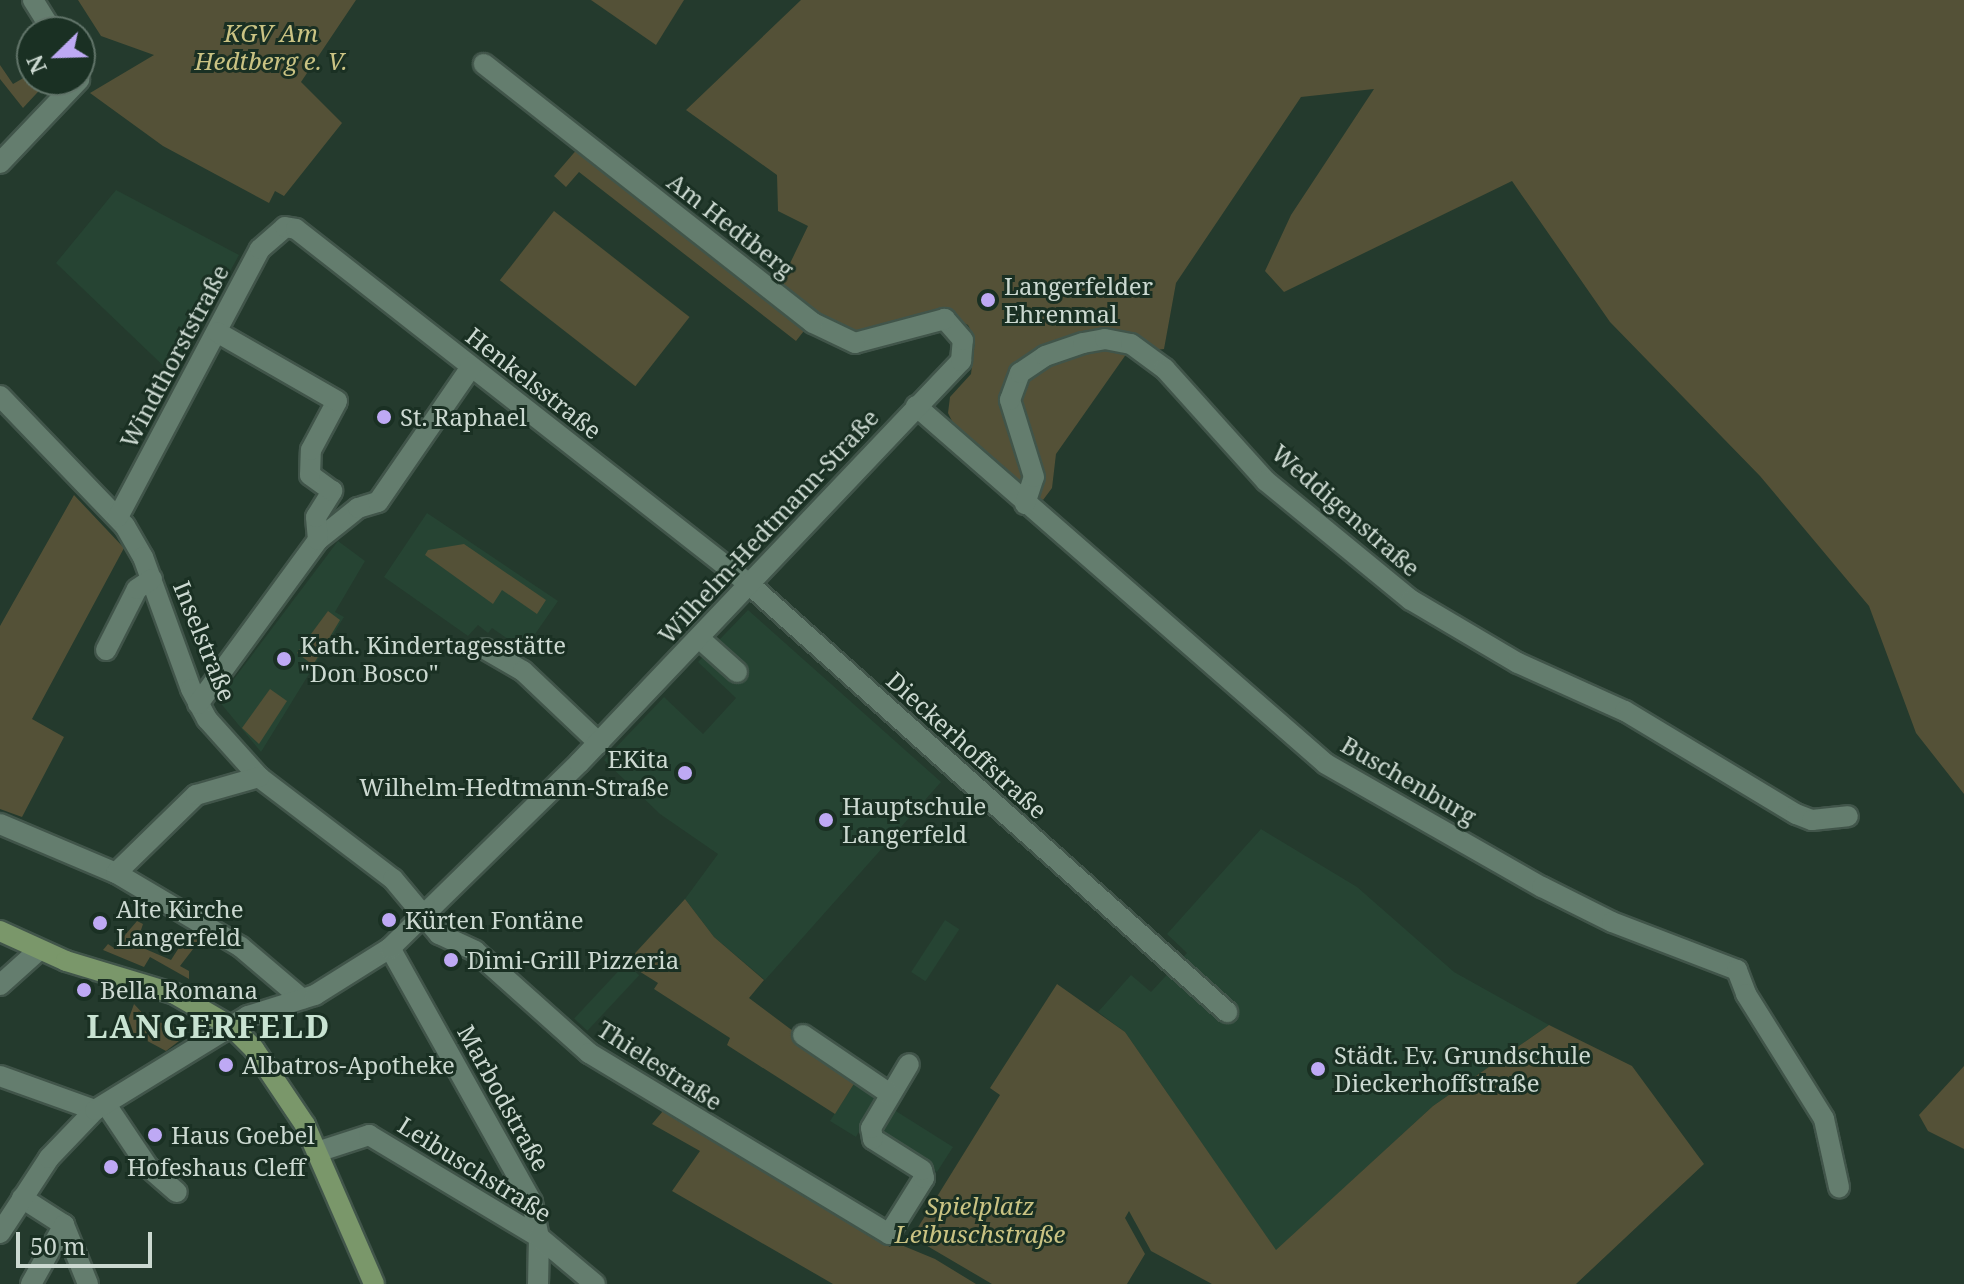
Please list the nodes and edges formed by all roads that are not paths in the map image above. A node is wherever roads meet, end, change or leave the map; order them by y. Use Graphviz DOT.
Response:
graph roads {
  1 [pos="484,64"];
  2 [pos="63,96"];
  3 [pos="0,163"];
  4 [pos="285,227"];
  5 [pos="217,332"];
  6 [pos="963,340"];
  7 [pos="471,367"];
  8 [pos="0,396"];
  9 [pos="916,406"];
  10 [pos="332,491"];
  11 [pos="1025,504"];
  12 [pos="358,508"];
  13 [pos="118,517"];
  14 [pos="318,540"];
  15 [pos="154,584"];
  16 [pos="749,584"];
  17 [pos="699,638"];
  18 [pos="485,649"];
  19 [pos="106,650"];
  20 [pos="737,672"];
  21 [pos="198,704"];
  22 [pos="599,743"];
  23 [pos="259,777"];
  24 [pos="1848,816"];
  25 [pos="0,824"];
  26 [pos="116,873"];
  27 [pos="425,912"];
  28 [pos="0,931"];
  29 [pos="390,948"];
  30 [pos="39,950"];
  31 [pos="0,985"];
  32 [pos="302,999"];
  33 [pos="1227,1012"];
  34 [pos="232,1027"];
  35 [pos="803,1035"];
  36 [pos="909,1064"];
  37 [pos="0,1076"];
  38 [pos="890,1094"];
  39 [pos="101,1108"];
  40 [pos="317,1152"];
  41 [pos="1839,1187"];
  42 [pos="177,1192"];
  43 [pos="22,1198"];
  44 [pos="64,1225"];
  45 [pos="0,1233"];
  46 [pos="539,1237"];
  47 [pos="84,1275"];
  48 [pos="31,1284"];
  49 [pos="69,1284"];
  50 [pos="374,1284"];
  51 [pos="538,1284"];
  52 [pos="595,1284"];
  1 -- 6 [label="street, Am Hedtberg"];
  2 -- 3 [label="street"];
  4 -- 5 [label="street, Windthorststraße"];
  4 -- 7 [label="street, Henkelsstraße"];
  5 -- 10 [label="street"];
  5 -- 13 [label="street, Windthorststraße"];
  6 -- 9 [label="street, Wilhelm-Hedtmann-Straße"];
  7 -- 12 [label="street"];
  7 -- 16 [label="street, Henkelsstraße"];
  8 -- 13 [label="street, Inselstraße"];
  9 -- 11 [label="street, Buschenburg"];
  9 -- 16 [label="street, Wilhelm-Hedtmann-Straße"];
  10 -- 12 [label="street"];
  10 -- 14 [label="street"];
  11 -- 24 [label="street, Weddigenstraße"];
  11 -- 41 [label="street, Buschenburg"];
  12 -- 14 [label="street"];
  13 -- 15 [label="street, Inselstraße"];
  14 -- 21 [label="street"];
  15 -- 19 [label="street"];
  15 -- 21 [label="street, Inselstraße"];
  16 -- 17 [label="street, Wilhelm-Hedtmann-Straße"];
  16 -- 33 [label="street, Dieckerhoffstraße"];
  17 -- 20 [label="street"];
  17 -- 22 [label="street, Wilhelm-Hedtmann-Straße"];
  18 -- 22 [label="street"];
  21 -- 23 [label="street, Inselstraße"];
  22 -- 27 [label="street, Wilhelm-Hedtmann-Straße"];
  23 -- 26 [label="street"];
  23 -- 27 [label="street, Inselstraße"];
  25 -- 26 [label="street"];
  26 -- 32 [label="street"];
  27 -- 29 [label="street, Wilhelm-Hedtmann-Straße"];
  27 -- 38 [label="street, Thielestraße"];
  28 -- 30 [label="main road"];
  29 -- 32 [label="street, Wilhelm-Hedtmann-Straße"];
  29 -- 46 [label="street, Marbodstraße"];
  30 -- 31 [label="street"];
  30 -- 34 [label="main road"];
  32 -- 34 [label="street, Wilhelm-Hedtmann-Straße"];
  34 -- 39 [label="street, Wilhelm-Hedtmann-Straße"];
  34 -- 40 [label="main road"];
  35 -- 38 [label="street"];
  36 -- 38 [label="street"];
  37 -- 39 [label="street"];
  39 -- 42 [label="street"];
  39 -- 43 [label="street, Wilhelm-Hedtmann-Straße"];
  40 -- 46 [label="street, Leibuschstraße"];
  40 -- 50 [label="main road"];
  43 -- 44 [label="street"];
  43 -- 45 [label="street, Wilhelm-Hedtmann-Straße"];
  44 -- 47 [label="street"];
  44 -- 48 [label="street"];
  46 -- 51 [label="street, Marbodstraße"];
  46 -- 52 [label="street, Leibuschstraße"];
  47 -- 49 [label="street"];
}
